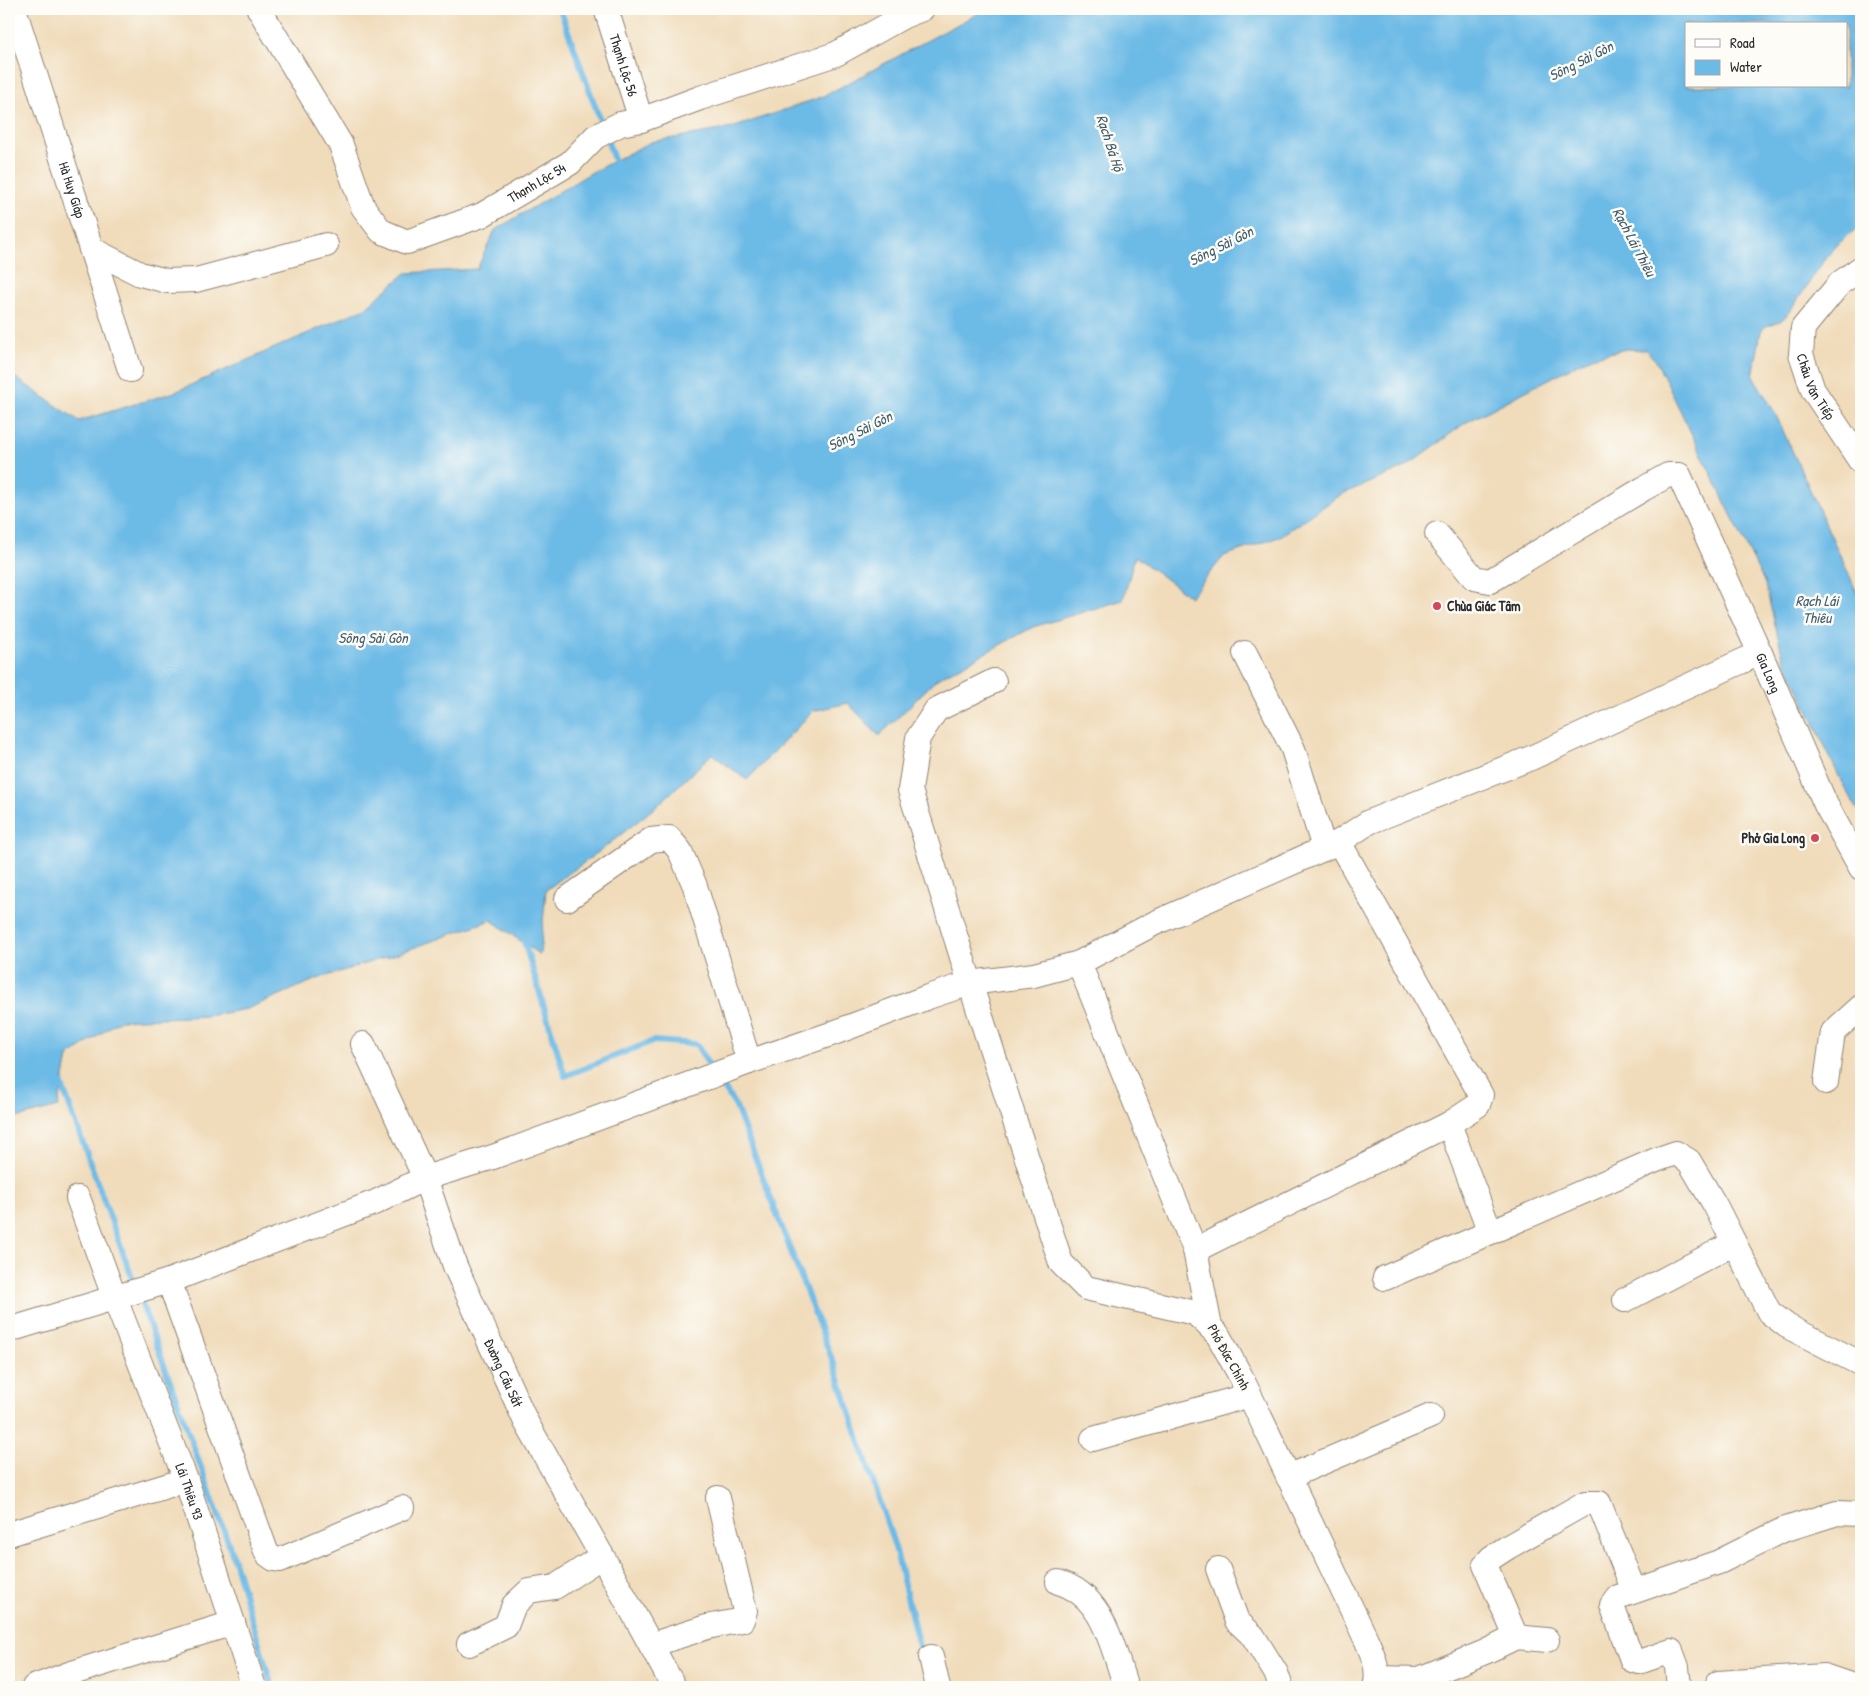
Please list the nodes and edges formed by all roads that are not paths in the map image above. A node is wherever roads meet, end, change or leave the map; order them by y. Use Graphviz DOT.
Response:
graph roads {
  1 [pos="14,9"];
  2 [pos="259,9"];
  3 [pos="606,9"];
  4 [pos="922,9"];
  5 [pos="641,120"];
  6 [pos="326,245"];
  7 [pos="91,249"];
  8 [pos="1861,268"];
  9 [pos="130,370"];
  10 [pos="1861,462"];
  11 [pos="1437,534"];
  12 [pos="1245,653"];
  13 [pos="1760,653"];
  14 [pos="994,681"];
  15 [pos="1332,845"];
  16 [pos="1861,868"];
  17 [pos="567,899"];
  18 [pos="1079,963"];
  19 [pos="970,983"];
  20 [pos="1861,1007"];
  21 [pos="363,1044"];
  22 [pos="740,1066"];
  23 [pos="1826,1082"];
  24 [pos="1449,1124"];
  25 [pos="425,1178"];
  26 [pos="78,1198"];
  27 [pos="1490,1232"];
  28 [pos="1734,1243"];
  29 [pos="1195,1250"];
  30 [pos="1385,1278"];
  31 [pos="159,1284"];
  32 [pos="120,1297"];
  33 [pos="1625,1300"];
  34 [pos="1210,1327"];
  35 [pos="9,1330"];
  36 [pos="1861,1364"];
  37 [pos="1250,1395"];
  38 [pos="1431,1416"];
  39 [pos="1093,1440"];
  40 [pos="1288,1477"];
  41 [pos="186,1480"];
  42 [pos="718,1498"];
  43 [pos="402,1508"];
  44 [pos="1861,1514"];
  45 [pos="9,1534"];
  46 [pos="602,1556"];
  47 [pos="1218,1568"];
  48 [pos="1058,1582"];
  49 [pos="1634,1591"];
  50 [pos="233,1623"];
  51 [pos="1516,1637"];
  52 [pos="1547,1640"];
  53 [pos="468,1644"];
  54 [pos="651,1645"];
  55 [pos="931,1657"];
  56 [pos="1376,1682"];
  57 [pos="1718,1684"];
  58 [pos="34,1687"];
  59 [pos="254,1687"];
  60 [pos="674,1687"];
  61 [pos="938,1687"];
  62 [pos="1126,1687"];
  63 [pos="1281,1687"];
  64 [pos="1679,1687"];
  65 [pos="1856,1687"];
  1 -- 7 [label="street, Hà Huy Giáp"];
  2 -- 5 [label="street, Thạnh Lộc 54"];
  3 -- 5 [label="street, Thạnh Lộc 56"];
  4 -- 5 [label="street, Thạnh Lộc 54"];
  6 -- 7 [label="street"];
  7 -- 9 [label="street, Hà Huy Giáp"];
  8 -- 10 [label="street, Châu Văn Tiếp"];
  11 -- 13 [label="street, Gia Long"];
  12 -- 15 [label="street"];
  13 -- 15 [label="street"];
  13 -- 16 [label="street, Gia Long"];
  14 -- 19 [label="street"];
  15 -- 18 [label="street"];
  15 -- 24 [label="street"];
  17 -- 22 [label="street"];
  18 -- 19 [label="street"];
  18 -- 29 [label="street, Phó Đức Chính"];
  19 -- 22 [label="street"];
  19 -- 34 [label="street"];
  20 -- 23 [label="street"];
  21 -- 25 [label="street, Đường Cầu Sắt"];
  22 -- 25 [label="street"];
  24 -- 27 [label="street"];
  24 -- 29 [label="street"];
  25 -- 31 [label="street"];
  25 -- 46 [label="street, Đường Cầu Sắt"];
  26 -- 32 [label="street, Lái Thiêu 93"];
  27 -- 28 [label="street"];
  27 -- 30 [label="street"];
  28 -- 33 [label="street"];
  28 -- 36 [label="street"];
  29 -- 34 [label="street, Phó Đức Chính"];
  31 -- 32 [label="street"];
  31 -- 43 [label="street"];
  32 -- 35 [label="street"];
  32 -- 41 [label="street, Lái Thiêu 93"];
  34 -- 37 [label="street, Phó Đức Chính"];
  37 -- 39 [label="street"];
  37 -- 40 [label="street, Phó Đức Chính"];
  38 -- 40 [label="street"];
  40 -- 56 [label="street, Phó Đức Chính"];
  41 -- 45 [label="street"];
  41 -- 50 [label="street, Lái Thiêu 93"];
  42 -- 54 [label="street"];
  44 -- 49 [label="street"];
  46 -- 53 [label="street"];
  46 -- 54 [label="street, Đường Cầu Sắt"];
  47 -- 63 [label="street"];
  48 -- 62 [label="street"];
  49 -- 51 [label="street"];
  49 -- 64 [label="street"];
  50 -- 58 [label="street"];
  50 -- 59 [label="street, Lái Thiêu 93"];
  51 -- 52 [label="street"];
  51 -- 56 [label="street"];
  54 -- 60 [label="street, Đường Cầu Sắt"];
  55 -- 61 [label="street"];
  57 -- 65 [label="street"];
}
